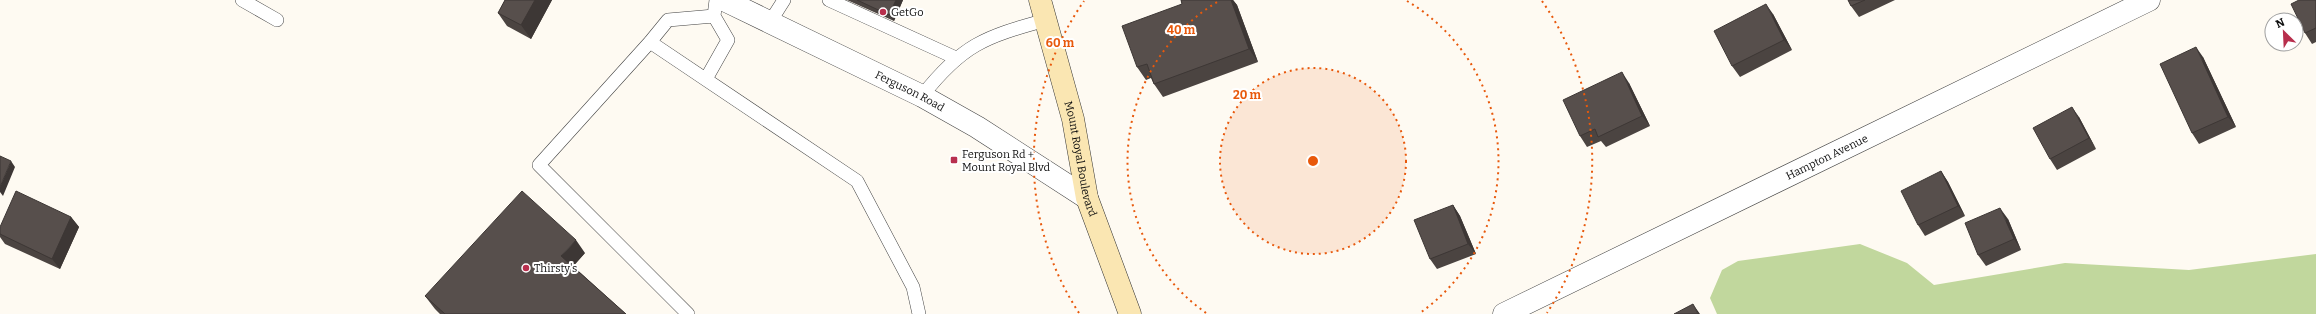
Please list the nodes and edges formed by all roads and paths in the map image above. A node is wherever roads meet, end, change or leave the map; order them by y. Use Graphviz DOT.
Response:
graph roads {
  1 [pos="242,0"];
  2 [pos="716,0"];
  3 [pos="784,0"];
  4 [pos="829,0"];
  5 [pos="2149,0"];
  6 [pos="719,8"];
  7 [pos="1043,10"];
  8 [pos="277,20"];
  9 [pos="770,22"];
  10 [pos="650,42"];
  11 [pos="956,58"];
  12 [pos="706,79"];
  13 [pos="922,96"];
  14 [pos="1087,198"];
  15 [pos="688,314"];
  16 [pos="919,314"];
  17 [pos="1130,314"];
  18 [pos="1504,314"];
  1 -- 8 [label="lane"];
  2 -- 6 [label="lane"];
  3 -- 9 [label="lane"];
  4 -- 11 [label="lane"];
  5 -- 18 [label="street, Hampton Avenue"];
  6 -- 9 [label="street, Ferguson Road"];
  6 -- 10 [label="lane"];
  6 -- 12 [label="lane"];
  7 -- 11 [label="lane"];
  7 -- 14 [label="main road, Mount Royal Boulevard"];
  9 -- 13 [label="street, Ferguson Road"];
  10 -- 12 [label="lane"];
  10 -- 15 [label="lane"];
  11 -- 13 [label="lane"];
  12 -- 16 [label="lane"];
  13 -- 14 [label="street, Ferguson Road"];
  14 -- 17 [label="main road, Mount Royal Boulevard"];
}
